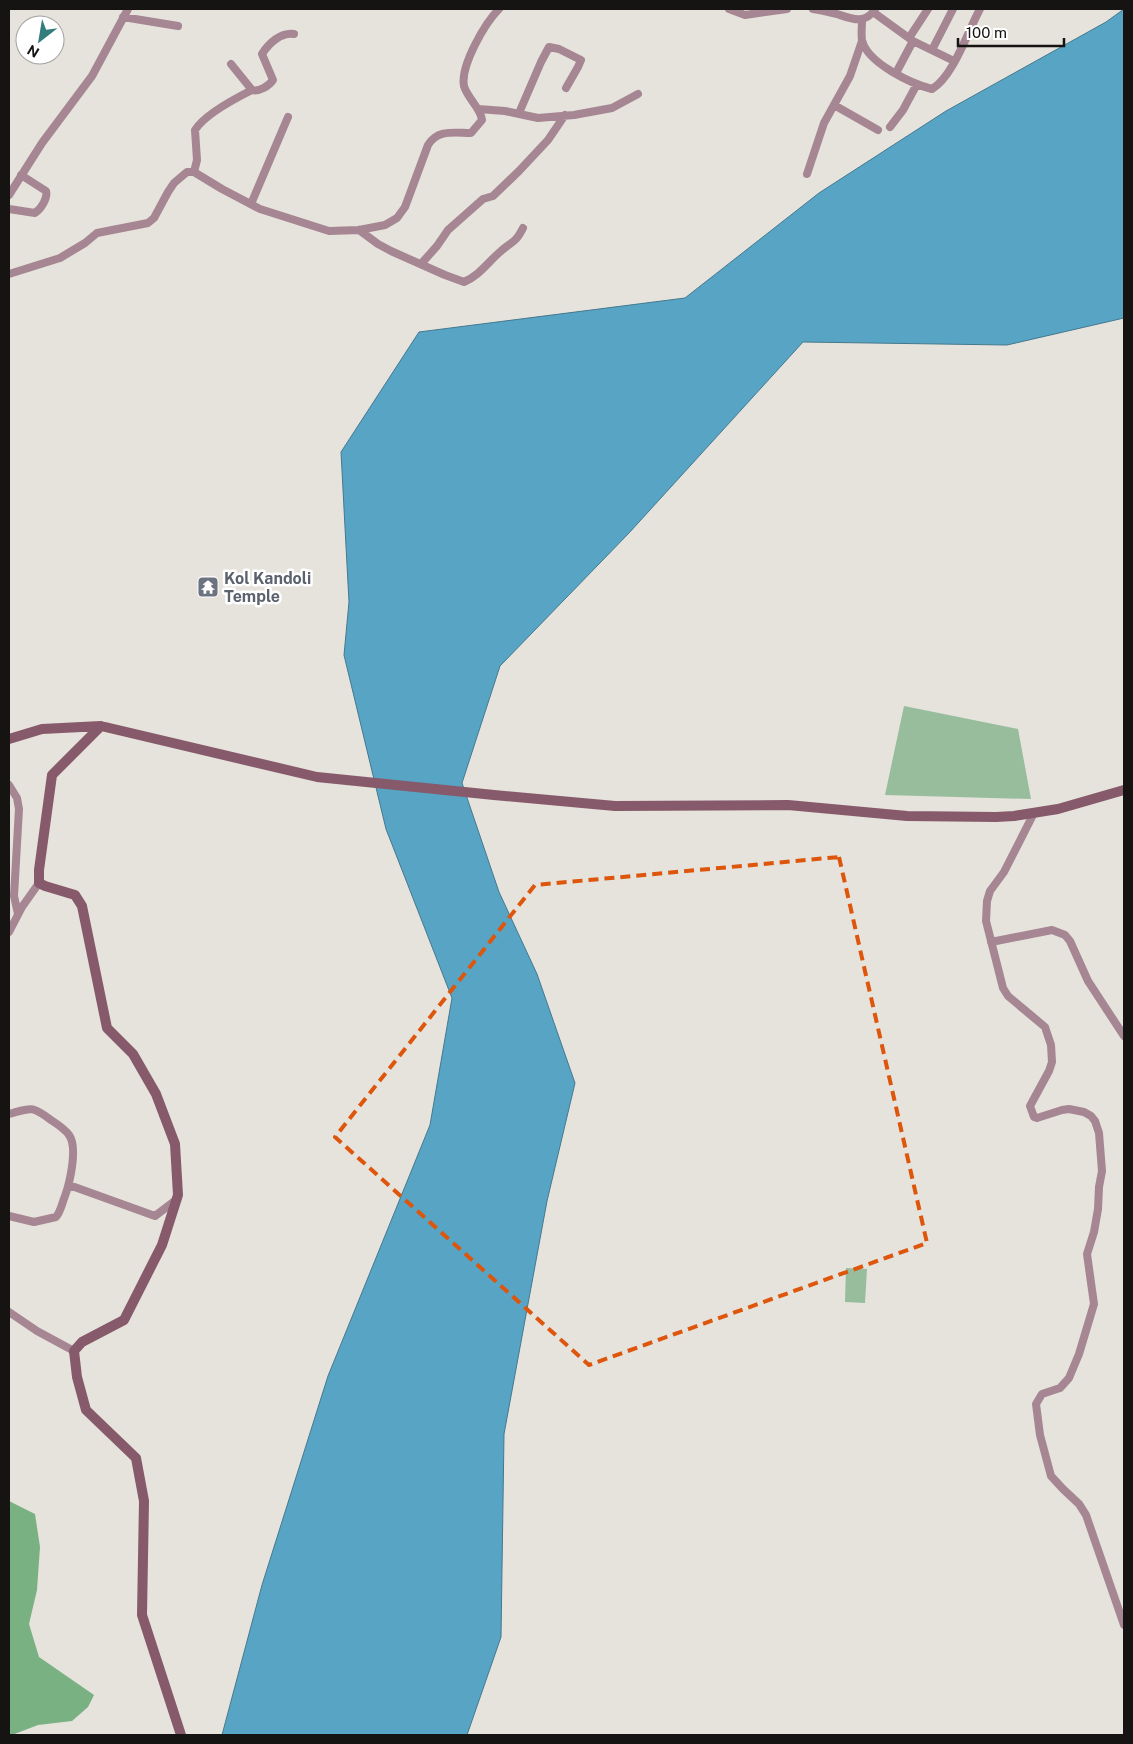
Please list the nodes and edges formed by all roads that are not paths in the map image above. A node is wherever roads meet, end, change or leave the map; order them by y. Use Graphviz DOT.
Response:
graph roads {
  1 [pos="128,9"];
  2 [pos="499,9"];
  3 [pos="729,9"];
  4 [pos="787,9"];
  5 [pos="813,9"];
  6 [pos="928,9"];
  7 [pos="953,9"];
  8 [pos="980,9"];
  9 [pos="874,10"];
  10 [pos="123,18"];
  11 [pos="862,20"];
  12 [pos="178,26"];
  13 [pos="294,34"];
  14 [pos="911,40"];
  15 [pos="862,41"];
  16 [pos="932,50"];
  17 [pos="954,61"];
  18 [pos="231,64"];
  19 [pos="896,73"];
  20 [pos="917,84"];
  21 [pos="566,88"];
  22 [pos="252,90"];
  23 [pos="638,94"];
  24 [pos="834,106"];
  25 [pos="478,109"];
  26 [pos="519,113"];
  27 [pos="566,116"];
  28 [pos="288,117"];
  29 [pos="890,127"];
  30 [pos="878,130"];
  31 [pos="194,172"];
  32 [pos="807,174"];
  33 [pos="21,175"];
  34 [pos="9,195"];
  35 [pos="251,204"];
  36 [pos="9,209"];
  37 [pos="523,228"];
  38 [pos="359,230"];
  39 [pos="421,264"];
  40 [pos="9,274"];
  41 [pos="101,726"];
  42 [pos="9,739"];
  43 [pos="9,785"];
  44 [pos="1124,790"];
  45 [pos="1034,813"];
  46 [pos="39,883"];
  47 [pos="18,914"];
  48 [pos="9,932"];
  49 [pos="991,942"];
  50 [pos="1124,1036"];
  51 [pos="9,1114"];
  52 [pos="69,1185"];
  53 [pos="176,1200"];
  54 [pos="9,1216"];
  55 [pos="9,1312"];
  56 [pos="74,1351"];
  57 [pos="1124,1625"];
  58 [pos="181,1735"];
  1 -- 10 [label="street"];
  2 -- 25 [label="street"];
  3 -- 4 [label="street"];
  5 -- 11 [label="street"];
  6 -- 14 [label="street"];
  7 -- 16 [label="street"];
  8 -- 17 [label="street"];
  9 -- 11 [label="street"];
  9 -- 14 [label="street"];
  10 -- 12 [label="street"];
  10 -- 33 [label="street"];
  11 -- 15 [label="street"];
  13 -- 22 [label="street"];
  14 -- 16 [label="street"];
  14 -- 19 [label="street"];
  15 -- 19 [label="street"];
  15 -- 24 [label="street"];
  16 -- 17 [label="street"];
  17 -- 20 [label="street"];
  18 -- 22 [label="street"];
  19 -- 20 [label="street"];
  20 -- 29 [label="street"];
  21 -- 26 [label="street"];
  22 -- 31 [label="street"];
  23 -- 27 [label="street"];
  24 -- 30 [label="street"];
  24 -- 32 [label="street"];
  25 -- 26 [label="street"];
  25 -- 38 [label="street"];
  26 -- 27 [label="street"];
  27 -- 39 [label="street"];
  28 -- 35 [label="street"];
  31 -- 35 [label="street"];
  31 -- 40 [label="street"];
  33 -- 34 [label="street"];
  33 -- 36 [label="street"];
  35 -- 38 [label="street"];
  37 -- 39 [label="street"];
  38 -- 39 [label="street"];
  41 -- 42 [label="main road"];
  41 -- 45 [label="main road"];
  41 -- 46 [label="main road"];
  43 -- 47 [label="street"];
  44 -- 45 [label="main road"];
  45 -- 49 [label="street"];
  46 -- 47 [label="street"];
  46 -- 53 [label="main road"];
  47 -- 48 [label="street"];
  49 -- 50 [label="street"];
  49 -- 57 [label="street"];
  51 -- 52 [label="street"];
  52 -- 53 [label="street"];
  52 -- 54 [label="street"];
  53 -- 56 [label="main road"];
  55 -- 56 [label="street"];
  56 -- 58 [label="main road"];
}
